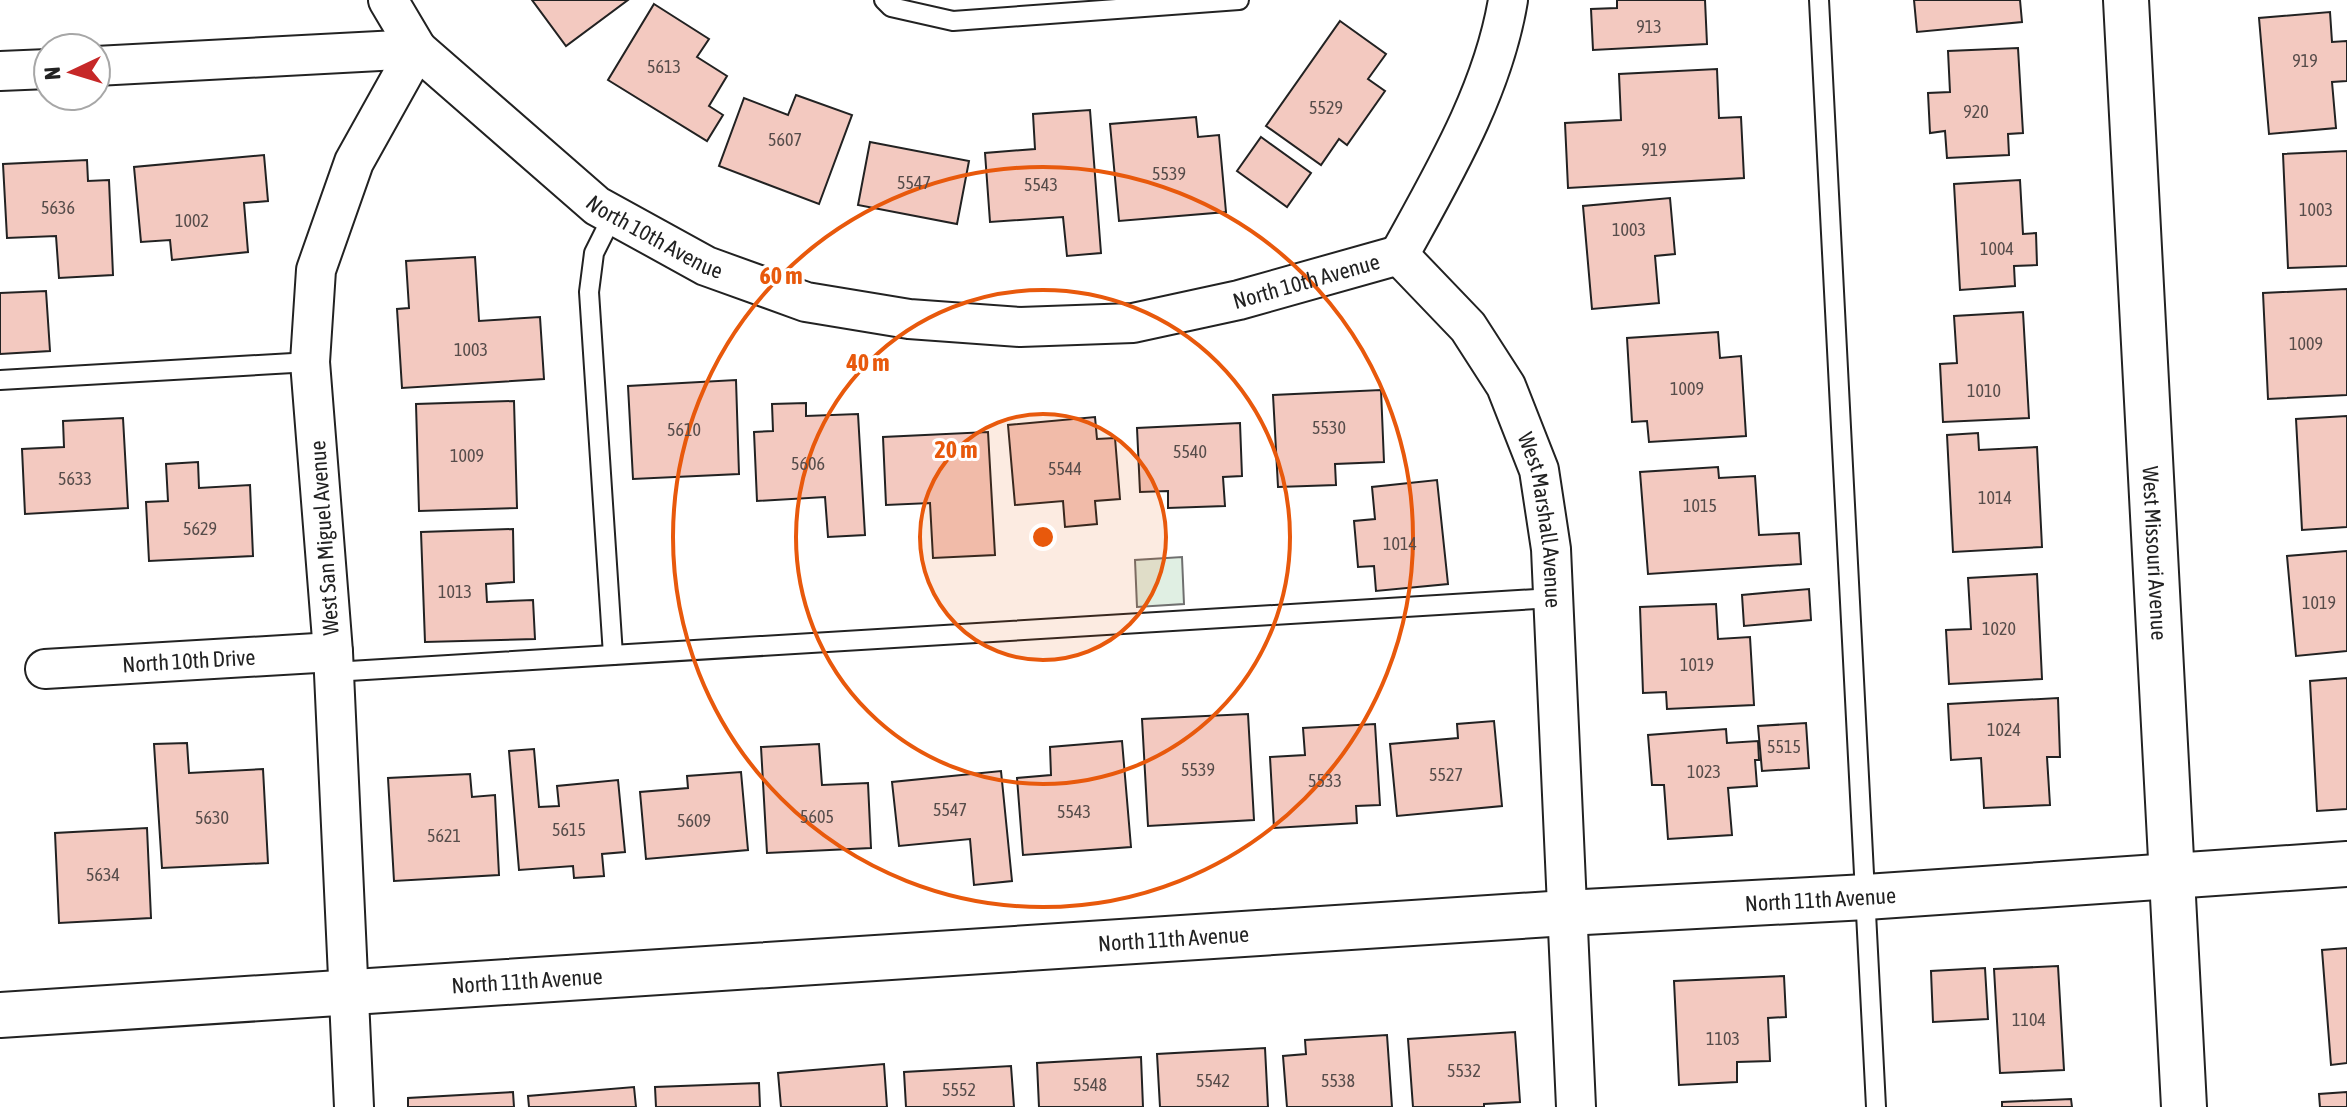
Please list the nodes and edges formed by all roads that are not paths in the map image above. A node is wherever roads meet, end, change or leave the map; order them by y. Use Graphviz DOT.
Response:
graph roads {
  1 [pos="388,0"];
  2 [pos="884,0"];
  3 [pos="1239,0"];
  4 [pos="1508,0"];
  5 [pos="1819,0"];
  6 [pos="2126,0"];
  7 [pos="417,49"];
  8 [pos="112,65"];
  9 [pos="32,70"];
  10 [pos="0,71"];
  11 [pos="613,215"];
  12 [pos="1399,255"];
  13 [pos="310,362"];
  14 [pos="0,380"];
  15 [pos="1553,598"];
  16 [pos="613,655"];
  17 [pos="333,662"];
  18 [pos="45,669"];
  19 [pos="2347,864"];
  20 [pos="2173,877"];
  21 [pos="1866,897"];
  22 [pos="1566,913"];
  23 [pos="350,991"];
  24 [pos="0,1015"];
  25 [pos="354,1107"];
  26 [pos="1576,1107"];
  27 [pos="1876,1107"];
  28 [pos="2184,1107"];
  1 -- 7 [label="street"];
  2 -- 3 [label="lane"];
  4 -- 12 [label="street"];
  5 -- 21 [label="lane"];
  6 -- 20 [label="street, West Missouri Avenue"];
  7 -- 8 [label="street"];
  7 -- 11 [label="street, North 10th Avenue"];
  7 -- 13 [label="street, West San Miguel Avenue"];
  9 -- 10 [label="street"];
  11 -- 12 [label="street, North 10th Avenue"];
  11 -- 16 [label="lane"];
  12 -- 15 [label="street, West Marshall Avenue"];
  13 -- 14 [label="lane"];
  13 -- 17 [label="street, West San Miguel Avenue"];
  15 -- 16 [label="lane"];
  15 -- 22 [label="street, West Marshall Avenue"];
  16 -- 17 [label="lane"];
  17 -- 18 [label="street, North 10th Drive"];
  17 -- 23 [label="street, West San Miguel Avenue"];
  19 -- 20 [label="street, North 11th Avenue"];
  20 -- 21 [label="street, North 11th Avenue"];
  20 -- 28 [label="street, West Missouri Avenue"];
  21 -- 22 [label="street, North 11th Avenue"];
  21 -- 27 [label="lane"];
  22 -- 23 [label="street, North 11th Avenue"];
  22 -- 26 [label="street, West Marshall Avenue"];
  23 -- 24 [label="street, North 11th Avenue"];
  23 -- 25 [label="street, West San Miguel Avenue"];
}
